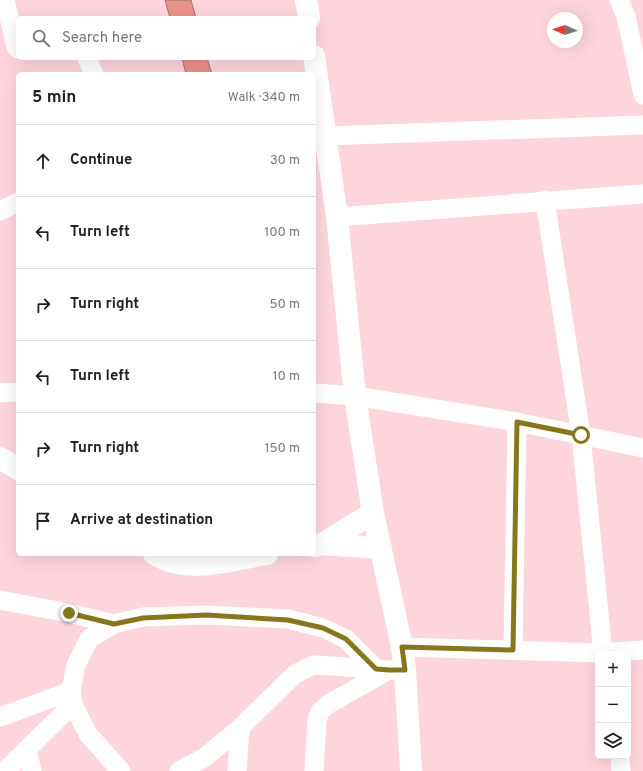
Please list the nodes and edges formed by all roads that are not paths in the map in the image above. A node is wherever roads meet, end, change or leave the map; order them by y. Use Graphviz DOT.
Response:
graph roads {
  1 [pos="6,0"];
  2 [pos="306,0"];
  3 [pos="619,0"];
  4 [pos="309,16"];
  5 [pos="16,47"];
  6 [pos="87,60"];
  7 [pos="93,72"];
  8 [pos="316,87"];
  9 [pos="643,95"];
  10 [pos="643,125"];
  11 [pos="326,136"];
  12 [pos="643,194"];
  13 [pos="545,200"];
  14 [pos="16,203"];
  15 [pos="0,211"];
  16 [pos="337,217"];
  17 [pos="16,392"];
  18 [pos="0,393"];
  19 [pos="316,393"];
  20 [pos="354,396"];
  21 [pos="517,422"];
  22 [pos="581,435"];
  23 [pos="643,448"];
  24 [pos="0,458"];
  25 [pos="16,468"];
  26 [pos="373,513"];
  27 [pos="318,545"];
  28 [pos="380,548"];
  29 [pos="157,556"];
  30 [pos="256,556"];
  31 [pos="181,559"];
  32 [pos="0,600"];
  33 [pos="114,624"];
  34 [pos="402,647"];
  35 [pos="513,650"];
  36 [pos="643,650"];
  37 [pos="608,651"];
  38 [pos="631,651"];
  39 [pos="595,653"];
  40 [pos="390,670"];
  41 [pos="72,698"];
  42 [pos="0,717"];
  43 [pos="240,728"];
  44 [pos="27,749"];
  45 [pos="620,759"];
  46 [pos="5,771"];
  47 [pos="32,771"];
  48 [pos="121,771"];
  49 [pos="179,771"];
  50 [pos="237,771"];
  51 [pos="314,771"];
  52 [pos="412,771"];
  53 [pos="621,771"];
  1 -- 5 [label="street"];
  2 -- 4 [label="street"];
  3 -- 9 [label="street"];
  6 -- 7 [label="street"];
  8 -- 11 [label="street"];
  10 -- 11 [label="street"];
  11 -- 16 [label="street"];
  12 -- 13 [label="street"];
  13 -- 16 [label="street"];
  13 -- 22 [label="street"];
  14 -- 15 [label="street"];
  16 -- 20 [label="street"];
  17 -- 18 [label="street"];
  19 -- 20 [label="street"];
  20 -- 21 [label="street"];
  20 -- 26 [label="street"];
  21 -- 22 [label="street"];
  21 -- 35 [label="street"];
  22 -- 23 [label="street"];
  22 -- 37 [label="street"];
  24 -- 25 [label="street"];
  26 -- 27 [label="street"];
  26 -- 28 [label="street"];
  27 -- 28 [label="street"];
  28 -- 34 [label="street"];
  29 -- 31 [label="street"];
  30 -- 31 [label="street"];
  32 -- 33 [label="street"];
  33 -- 40 [label="street"];
  33 -- 41 [label="street"];
  34 -- 35 [label="street"];
  34 -- 40 [label="street"];
  35 -- 39 [label="street"];
  36 -- 38 [label="street"];
  40 -- 43 [label="street"];
  40 -- 51 [label="street"];
  40 -- 52 [label="street"];
  41 -- 42 [label="street"];
  41 -- 44 [label="street"];
  41 -- 48 [label="street"];
  43 -- 49 [label="street"];
  43 -- 50 [label="street"];
  44 -- 46 [label="street"];
  44 -- 47 [label="street"];
  45 -- 53 [label="street"];
}
